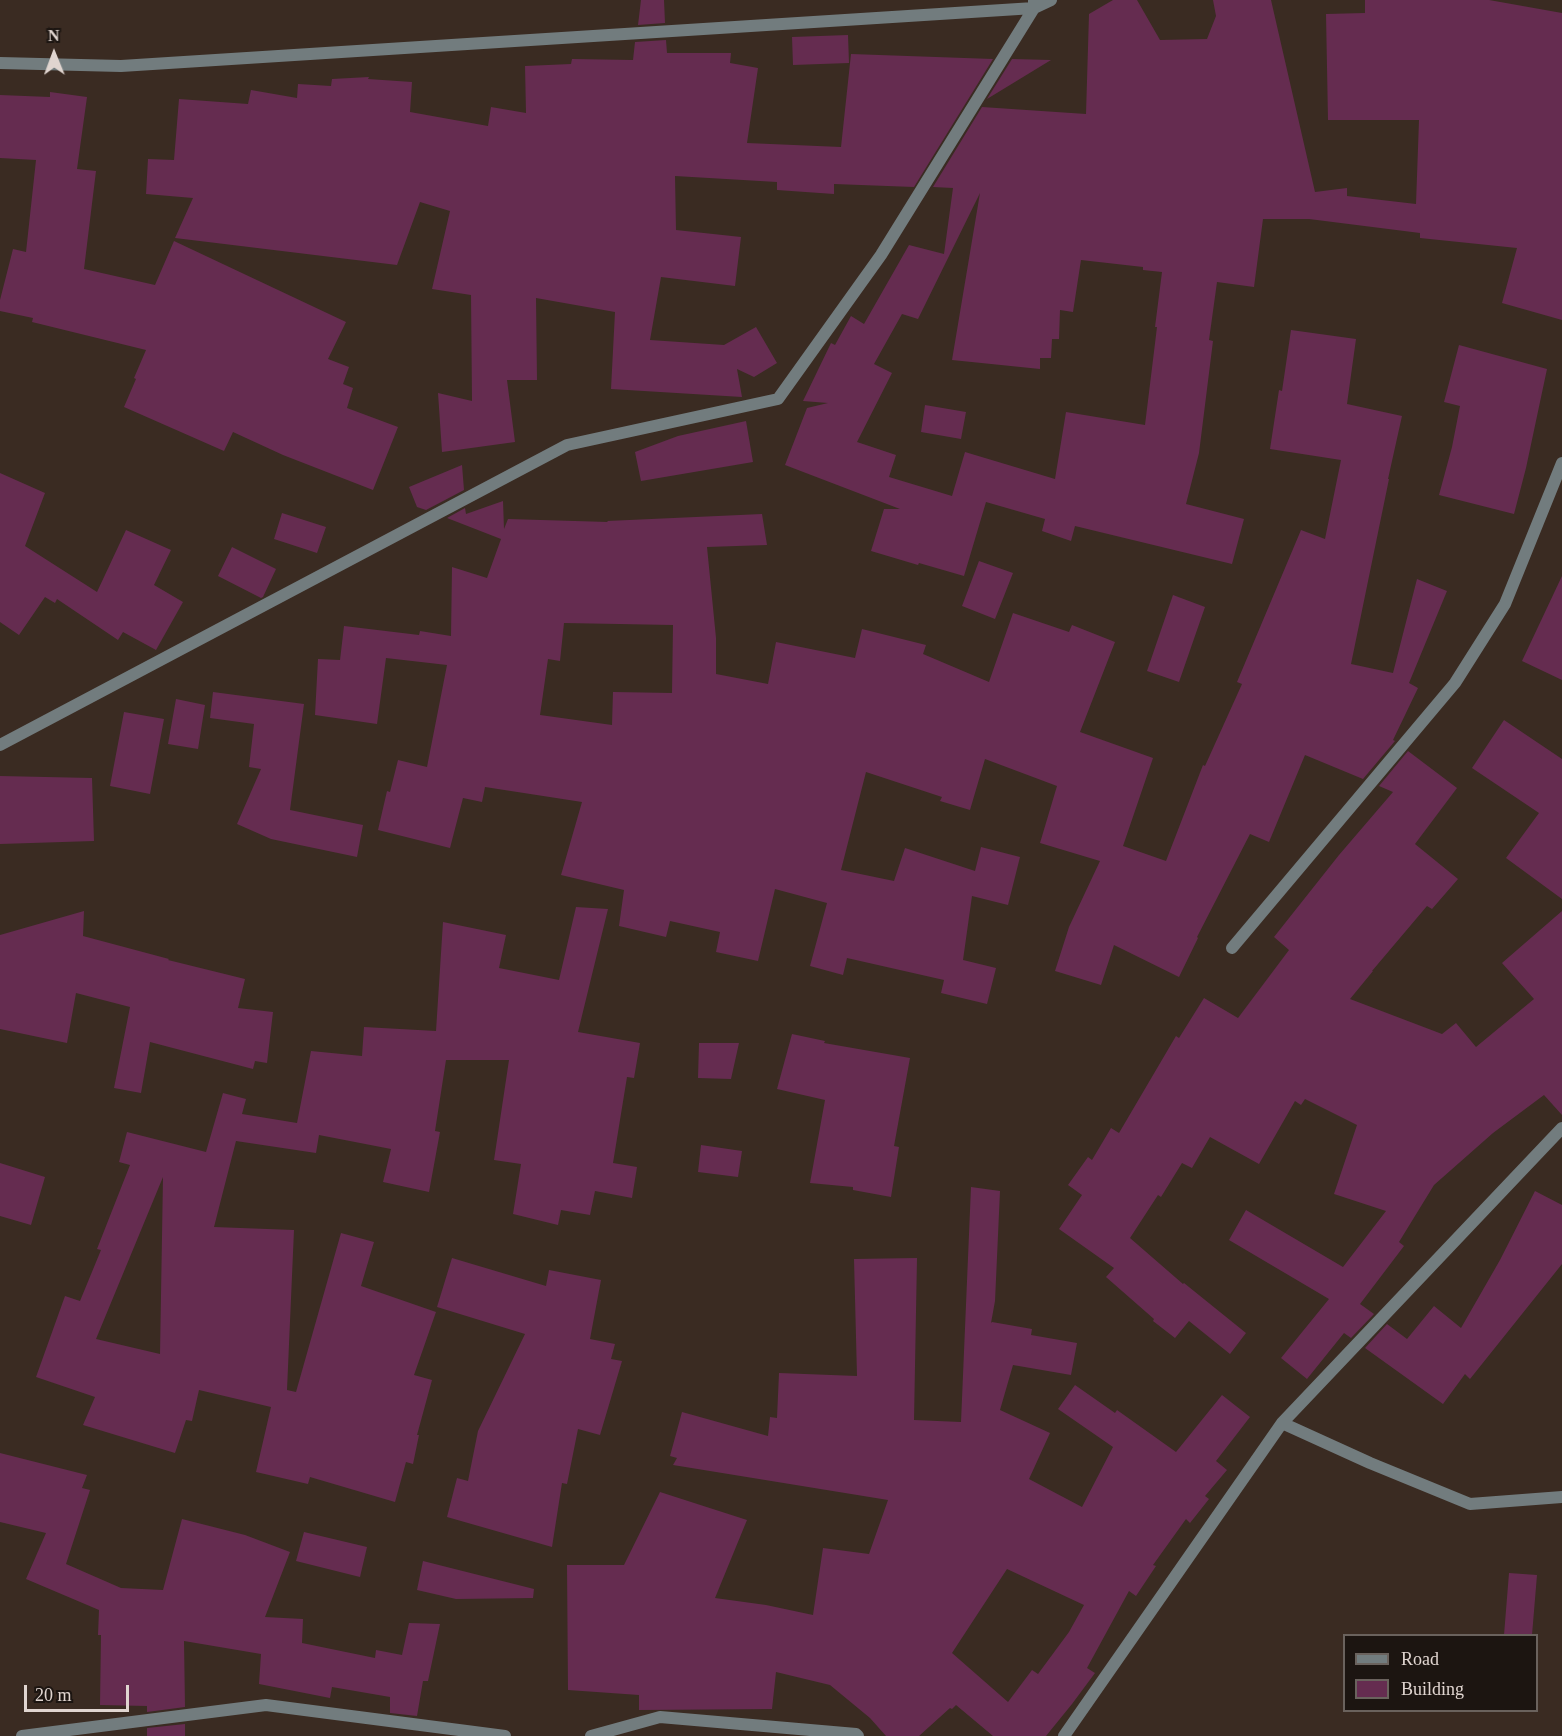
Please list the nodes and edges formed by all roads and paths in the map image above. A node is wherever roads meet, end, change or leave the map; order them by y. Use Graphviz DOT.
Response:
graph roads {
  1 [pos="1051,0"];
  2 [pos="1034,4"];
  3 [pos="0,63"];
  4 [pos="1562,463"];
  5 [pos="0,744"];
  6 [pos="1232,948"];
  7 [pos="1561,1130"];
  8 [pos="1282,1423"];
  9 [pos="1562,1497"];
  10 [pos="22,1736"];
  11 [pos="505,1736"];
  12 [pos="591,1736"];
  13 [pos="858,1736"];
  14 [pos="1064,1736"];
  1 -- 2 [label="street"];
  2 -- 3 [label="street"];
  2 -- 5 [label="street"];
  4 -- 6 [label="street"];
  7 -- 8 [label="street"];
  8 -- 9 [label="street"];
  8 -- 14 [label="street"];
  10 -- 11 [label="street"];
  12 -- 13 [label="street"];
}
